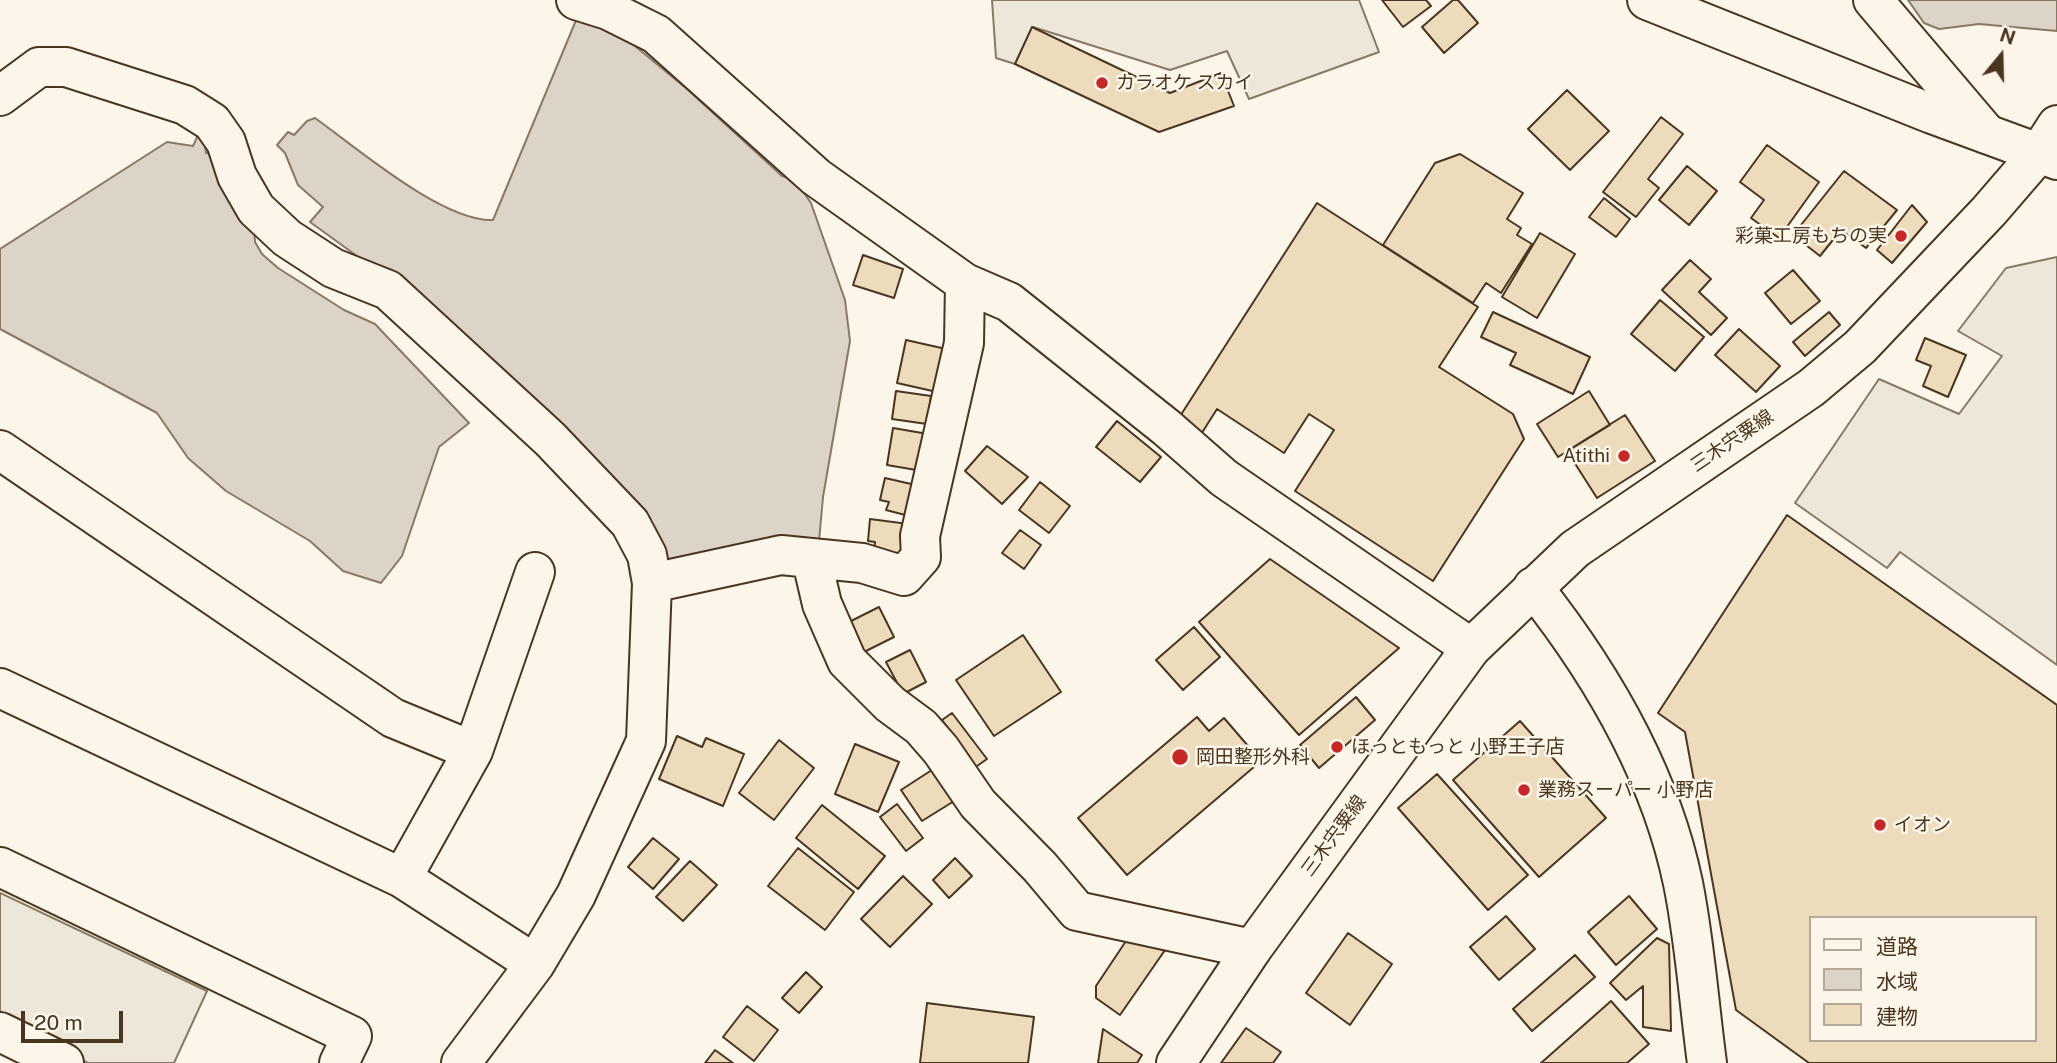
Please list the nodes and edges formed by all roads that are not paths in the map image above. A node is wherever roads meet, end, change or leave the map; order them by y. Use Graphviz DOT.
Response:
graph roads {
  1 [pos="576,0"];
  2 [pos="1650,0"];
  3 [pos="1873,0"];
  4 [pos="0,96"];
  5 [pos="1987,134"];
  6 [pos="2051,146"];
  7 [pos="965,283"];
  8 [pos="0,450"];
  9 [pos="812,561"];
  10 [pos="535,572"];
  11 [pos="652,583"];
  12 [pos="1533,587"];
  13 [pos="1471,648"];
  14 [pos="0,688"];
  15 [pos="474,751"];
  16 [pos="0,867"];
  17 [pos="402,878"];
  18 [pos="1252,949"];
  19 [pos="535,964"];
  20 [pos="0,1032"];
  21 [pos="64,1063"];
  22 [pos="339,1063"];
  23 [pos="461,1063"];
  24 [pos="1176,1063"];
  25 [pos="1707,1063"];
  1 -- 7 [label="street"];
  2 -- 5 [label="street, 三木宍粟線"];
  3 -- 5 [label="street"];
  4 -- 11 [label="street"];
  5 -- 6 [label="street, 三木宍粟線"];
  6 -- 12 [label="street, 三木宍粟線"];
  7 -- 9 [label="street"];
  7 -- 13 [label="street"];
  8 -- 15 [label="street"];
  9 -- 11 [label="street"];
  9 -- 18 [label="street"];
  10 -- 15 [label="street"];
  11 -- 19 [label="street"];
  12 -- 13 [label="street, 三木宍粟線"];
  12 -- 25 [label="street"];
  13 -- 18 [label="street, 三木宍粟線"];
  14 -- 17 [label="street"];
  15 -- 17 [label="street"];
  16 -- 22 [label="street"];
  17 -- 19 [label="street"];
  18 -- 24 [label="street, 三木宍粟線"];
  19 -- 23 [label="street"];
  20 -- 21 [label="street"];
}
